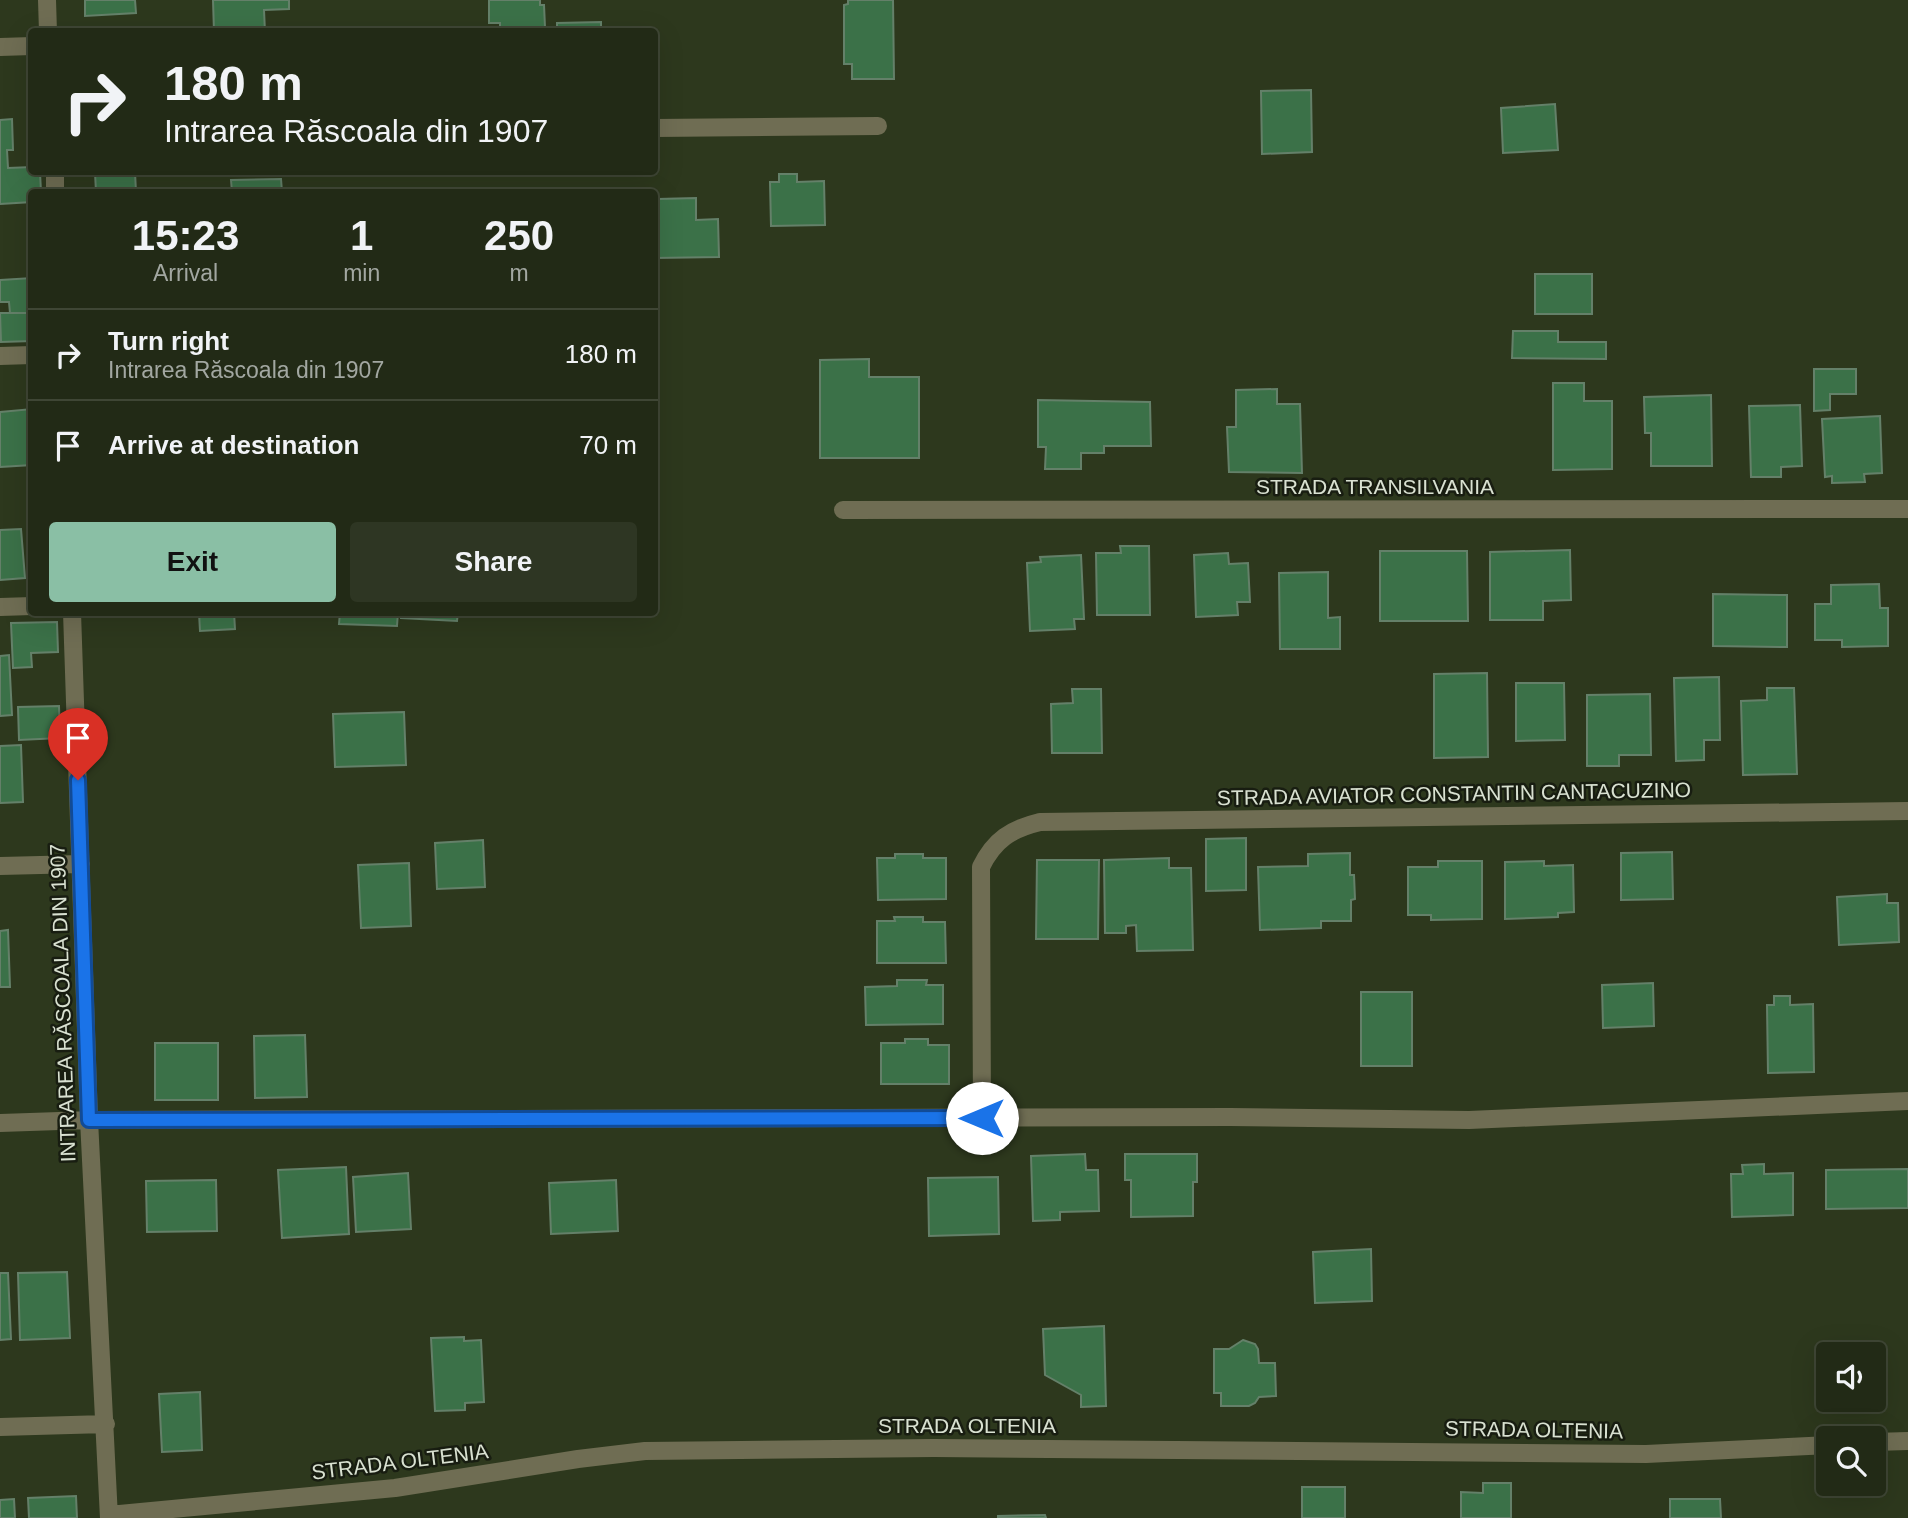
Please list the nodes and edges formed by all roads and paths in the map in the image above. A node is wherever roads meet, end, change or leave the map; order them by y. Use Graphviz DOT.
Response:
graph roads {
  1 [pos="47,0"];
  2 [pos="48,28"];
  3 [pos="28,46"];
  4 [pos="0,47"];
  5 [pos="878,126"];
  6 [pos="658,128"];
  7 [pos="28,355"];
  8 [pos="0,356"];
  9 [pos="1908,509"];
  10 [pos="843,510"];
  11 [pos="28,606"];
  12 [pos="0,607"];
  13 [pos="72,616"];
  14 [pos="1908,811"];
  15 [pos="80,863"];
  16 [pos="0,866"];
  17 [pos="1908,1101"];
  18 [pos="982,1118"];
  19 [pos="89,1120"];
  20 [pos="0,1123"];
  21 [pos="106,1424"];
  22 [pos="0,1427"];
  23 [pos="1908,1441"];
  24 [pos="1886,1442"];
  25 [pos="1816,1446"];
  26 [pos="109,1516"];
  1 -- 2 [label="street"];
  3 -- 4 [label="street"];
  5 -- 6 [label="street"];
  7 -- 8 [label="street"];
  9 -- 10 [label="street, STRADA TRANSILVANIA"];
  11 -- 12 [label="street"];
  13 -- 15 [label="street, INTRAREA RĂSCOALA DIN 1907"];
  14 -- 18 [label="street, STRADA AVIATOR CONSTANTIN CANTACUZINO"];
  15 -- 16 [label="street"];
  15 -- 19 [label="street, INTRAREA RĂSCOALA DIN 1907"];
  17 -- 18 [label="street"];
  18 -- 19 [label="street"];
  19 -- 20 [label="street"];
  19 -- 21 [label="street, INTRAREA RĂSCOALA DIN 1907"];
  21 -- 22 [label="street"];
  21 -- 26 [label="street, INTRAREA RĂSCOALA DIN 1907"];
  23 -- 24 [label="street"];
  25 -- 26 [label="street, STRADA OLTENIA"];
}
